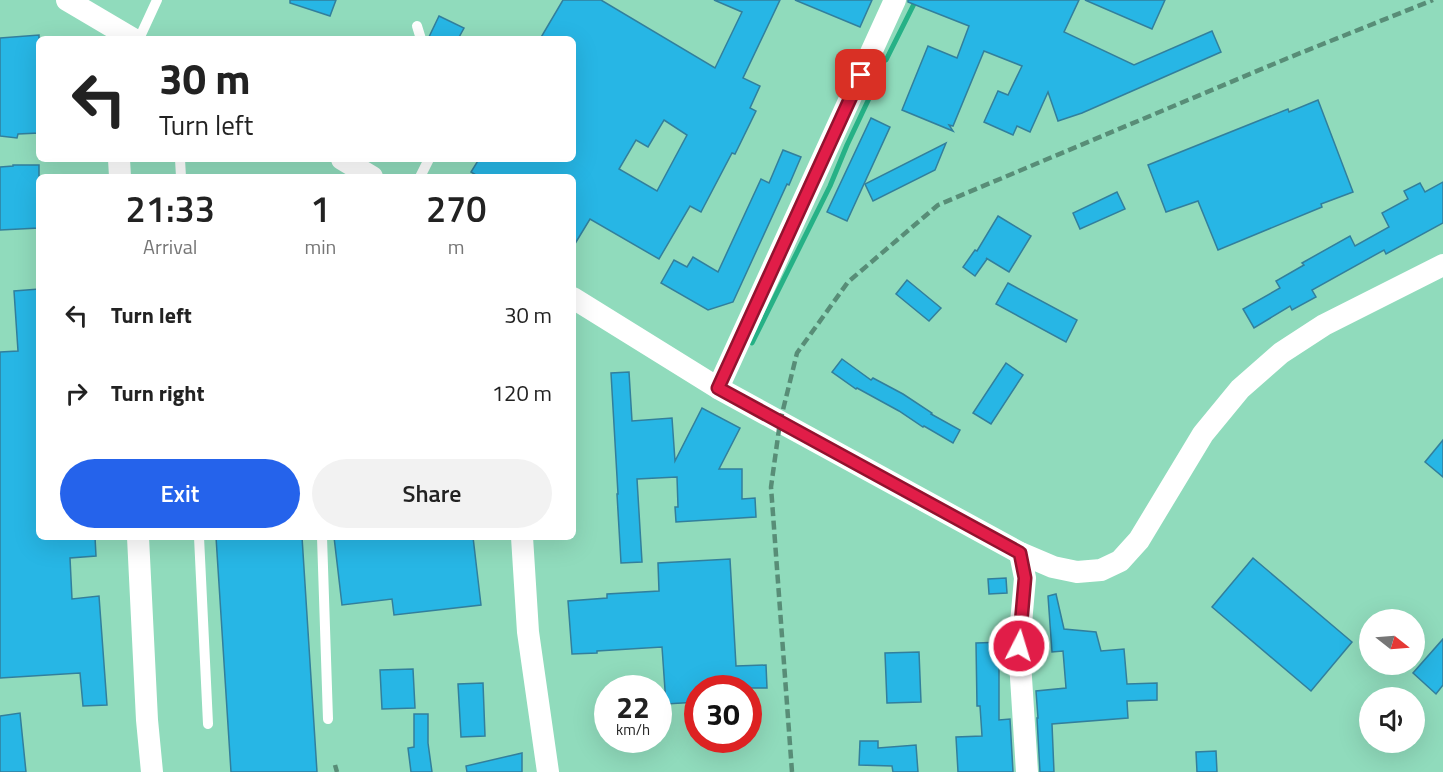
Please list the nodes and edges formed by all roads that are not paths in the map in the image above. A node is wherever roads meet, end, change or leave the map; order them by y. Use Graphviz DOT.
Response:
graph roads {
  1 [pos="67,0"];
  2 [pos="157,0"];
  3 [pos="895,0"];
  4 [pos="417,26"];
  5 [pos="121,36"];
  6 [pos="141,36"];
  7 [pos="421,36"];
  8 [pos="347,162"];
  9 [pos="367,174"];
  10 [pos="1443,265"];
  11 [pos="576,300"];
  12 [pos="718,388"];
  13 [pos="138,540"];
  14 [pos="199,540"];
  15 [pos="322,540"];
  16 [pos="522,540"];
  17 [pos="1020,553"];
  18 [pos="328,719"];
  19 [pos="208,724"];
  20 [pos="152,772"];
  21 [pos="548,772"];
  22 [pos="1027,772"];
  1 -- 5 [label="street"];
  2 -- 6 [label="lane"];
  3 -- 12 [label="street"];
  4 -- 7 [label="lane"];
  8 -- 9 [label="street"];
  10 -- 17 [label="street"];
  11 -- 12 [label="street"];
  12 -- 17 [label="street"];
  13 -- 20 [label="street"];
  14 -- 19 [label="lane"];
  15 -- 18 [label="lane"];
  16 -- 21 [label="street"];
  17 -- 22 [label="street"];
}
